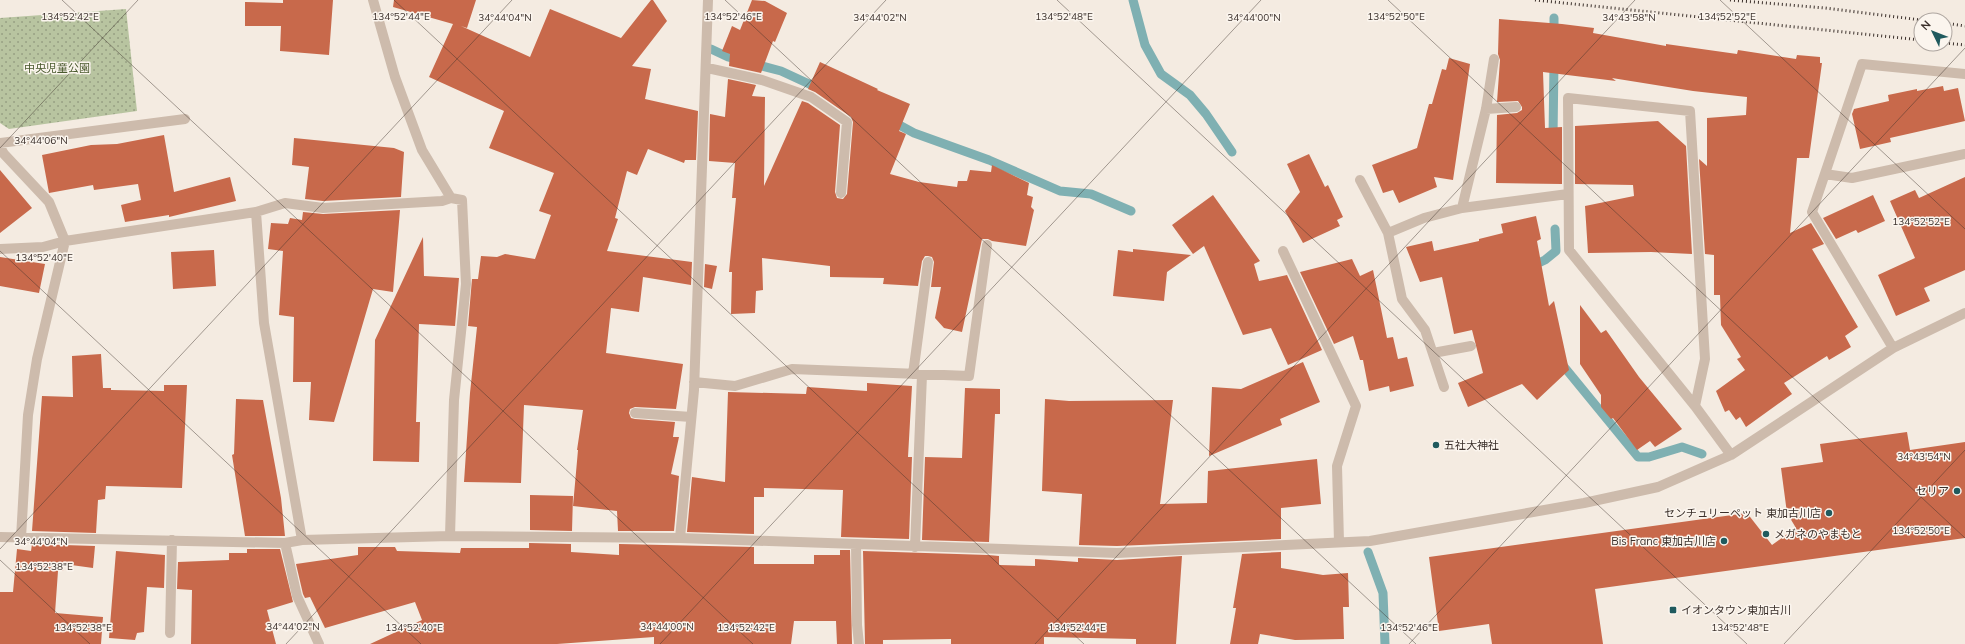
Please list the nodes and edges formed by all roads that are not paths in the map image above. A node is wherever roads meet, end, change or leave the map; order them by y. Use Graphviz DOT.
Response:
graph roads {
  1 [pos="373,0"];
  2 [pos="708,0"];
  3 [pos="1494,59"];
  4 [pos="706,69"];
  5 [pos="1965,74"];
  6 [pos="1516,107"];
  7 [pos="1486,109"];
  8 [pos="185,119"];
  9 [pos="0,143"];
  10 [pos="0,147"];
  11 [pos="1965,154"];
  12 [pos="1825,174"];
  13 [pos="1360,180"];
  14 [pos="841,193"];
  15 [pos="1568,194"];
  16 [pos="451,198"];
  17 [pos="1462,208"];
  18 [pos="256,212"];
  19 [pos="1388,233"];
  20 [pos="65,241"];
  21 [pos="987,245"];
  22 [pos="0,249"];
  23 [pos="1283,251"];
  24 [pos="928,262"];
  25 [pos="1965,314"];
  26 [pos="1471,346"];
  27 [pos="1893,348"];
  28 [pos="1433,353"];
  29 [pos="917,374"];
  30 [pos="694,382"];
  31 [pos="1444,387"];
  32 [pos="1695,406"];
  33 [pos="635,412"];
  34 [pos="691,417"];
  35 [pos="1731,455"];
  36 [pos="450,536"];
  37 [pos="0,537"];
  38 [pos="21,538"];
  39 [pos="680,538"];
  40 [pos="172,540"];
  41 [pos="302,540"];
  42 [pos="1339,542"];
  43 [pos="285,543"];
  44 [pos="856,545"];
  45 [pos="915,547"];
  46 [pos="170,633"];
  47 [pos="319,644"];
  48 [pos="859,644"];
  1 -- 16 [label="street"];
  2 -- 4 [label="street"];
  3 -- 7 [label="street"];
  4 -- 14 [label="street"];
  4 -- 30 [label="street"];
  5 -- 12 [label="street"];
  6 -- 7 [label="street"];
  7 -- 17 [label="street"];
  8 -- 9 [label="street"];
  10 -- 20 [label="street"];
  11 -- 12 [label="street"];
  12 -- 27 [label="street"];
  13 -- 19 [label="street"];
  15 -- 17 [label="street"];
  15 -- 32 [label="street"];
  15 -- 32 [label="street"];
  16 -- 18 [label="street"];
  16 -- 36 [label="street"];
  17 -- 19 [label="street"];
  18 -- 20 [label="street"];
  18 -- 41 [label="street"];
  19 -- 28 [label="street"];
  20 -- 22 [label="street"];
  20 -- 38 [label="street"];
  21 -- 29 [label="street"];
  23 -- 42 [label="street"];
  24 -- 29 [label="street"];
  25 -- 27 [label="street"];
  26 -- 28 [label="street"];
  27 -- 35 [label="street"];
  28 -- 31 [label="street"];
  29 -- 30 [label="street"];
  29 -- 45 [label="street"];
  30 -- 34 [label="street"];
  32 -- 35 [label="street"];
  33 -- 34 [label="street"];
  34 -- 39 [label="street"];
  35 -- 42 [label="street"];
  36 -- 39 [label="street"];
  36 -- 41 [label="street"];
  37 -- 38 [label="street"];
  38 -- 40 [label="street"];
  39 -- 44 [label="street"];
  40 -- 43 [label="street"];
  40 -- 46 [label="street"];
  41 -- 43 [label="street"];
  42 -- 45 [label="street"];
  43 -- 47 [label="street"];
  44 -- 45 [label="street"];
  44 -- 48 [label="street"];
}
